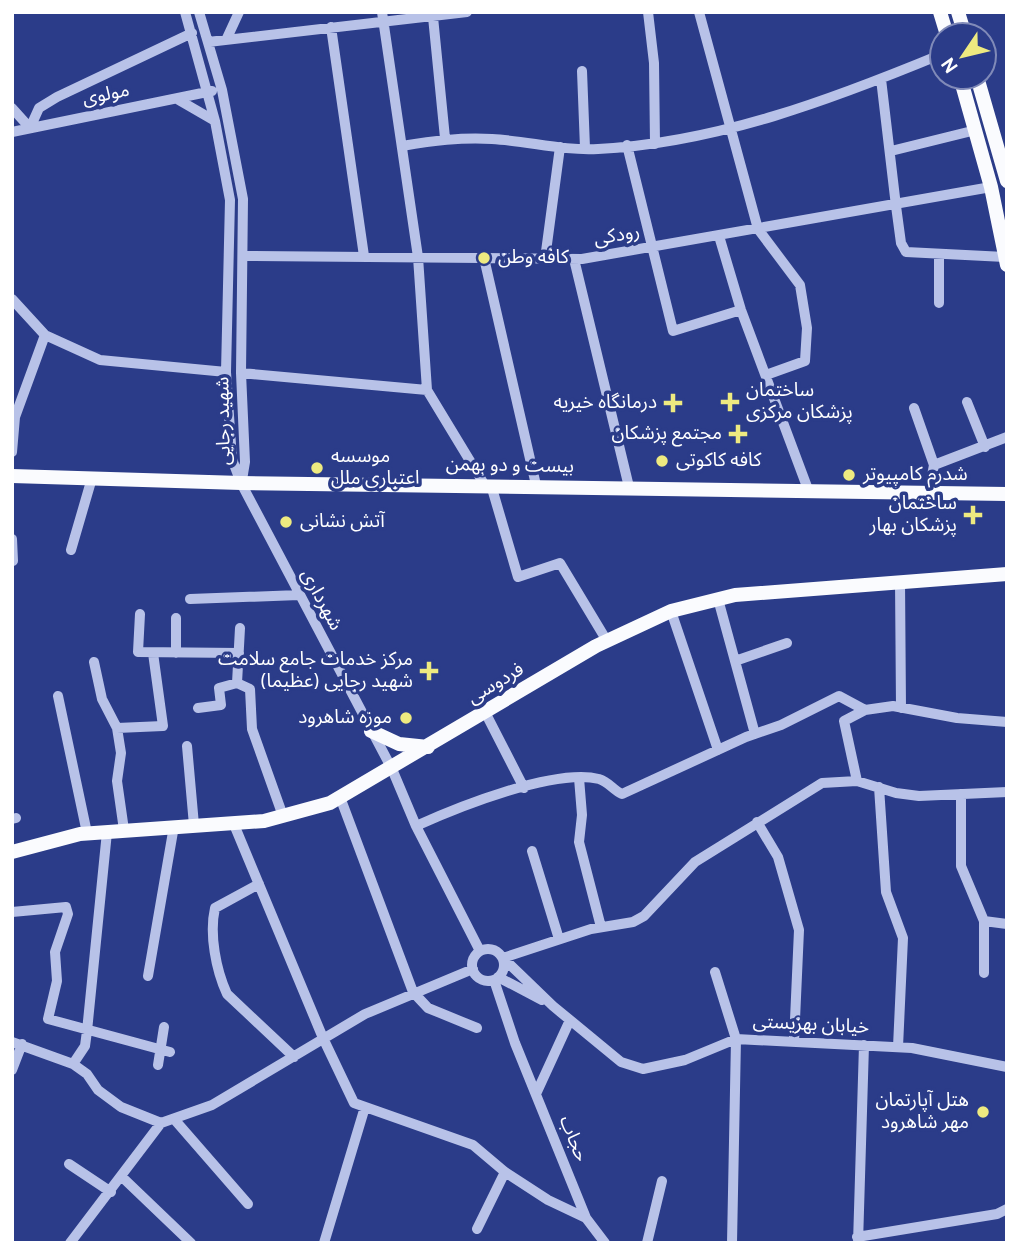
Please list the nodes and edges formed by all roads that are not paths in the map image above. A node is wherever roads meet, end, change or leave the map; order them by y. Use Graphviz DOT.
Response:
graph roads {
  1 [pos="185,12"];
  2 [pos="199,12"];
  3 [pos="239,12"];
  4 [pos="467,12"];
  5 [pos="648,12"];
  6 [pos="699,12"];
  7 [pos="450,14"];
  8 [pos="383,17"];
  9 [pos="433,17"];
  10 [pos="331,27"];
  11 [pos="192,33"];
  12 [pos="227,38"];
  13 [pos="208,42"];
  14 [pos="928,60"];
  15 [pos="582,71"];
  16 [pos="881,79"];
  17 [pos="222,89"];
  18 [pos="964,91"];
  19 [pos="981,91"];
  20 [pos="208,92"];
  21 [pos="177,99"];
  22 [pos="12,108"];
  23 [pos="215,121"];
  24 [pos="730,127"];
  25 [pos="30,128"];
  26 [pos="976,130"];
  27 [pos="12,132"];
  28 [pos="446,138"];
  29 [pos="655,144"];
  30 [pos="627,145"];
  31 [pos="402,146"];
  32 [pos="560,147"];
  33 [pos="585,149"];
  34 [pos="891,150"];
  35 [pos="1007,181"];
  36 [pos="991,187"];
  37 [pos="896,206"];
  38 [pos="758,229"];
  39 [pos="719,236"];
  40 [pos="653,247"];
  41 [pos="244,256"];
  42 [pos="364,256"];
  43 [pos="939,256"];
  44 [pos="418,257"];
  45 [pos="484,258"];
  46 [pos="545,259"];
  47 [pos="574,259"];
  48 [pos="1006,261"];
  49 [pos="12,299"];
  50 [pos="939,303"];
  51 [pos="741,310"];
  52 [pos="45,335"];
  53 [pos="226,372"];
  54 [pos="240,373"];
  55 [pos="766,375"];
  56 [pos="427,390"];
  57 [pos="967,402"];
  58 [pos="914,408"];
  59 [pos="14,417"];
  60 [pos="1007,437"];
  61 [pos="985,447"];
  62 [pos="12,452"];
  63 [pos="934,465"];
  64 [pos="12,476"];
  65 [pos="92,478"];
  66 [pos="241,483"];
  67 [pos="488,484"];
  68 [pos="536,485"];
  69 [pos="629,487"];
  70 [pos="809,492"];
  71 [pos="929,492"];
  72 [pos="1007,494"];
  73 [pos="12,540"];
  74 [pos="71,550"];
  75 [pos="13,561"];
  76 [pos="1007,574"];
  77 [pos="900,581"];
  78 [pos="299,595"];
  79 [pos="190,599"];
  80 [pos="718,599"];
  81 [pos="671,611"];
  82 [pos="140,614"];
  83 [pos="176,618"];
  84 [pos="240,628"];
  85 [pos="607,641"];
  86 [pos="787,643"];
  87 [pos="153,653"];
  88 [pos="176,653"];
  89 [pos="239,653"];
  90 [pos="735,661"];
  91 [pos="93,662"];
  92 [pos="237,683"];
  93 [pos="58,696"];
  94 [pos="198,708"];
  95 [pos="901,708"];
  96 [pos="865,710"];
  97 [pos="485,712"];
  98 [pos="1007,722"];
  99 [pos="117,728"];
  100 [pos="371,730"];
  101 [pos="755,734"];
  102 [pos="187,746"];
  103 [pos="428,747"];
  104 [pos="718,750"];
  105 [pos="392,769"];
  106 [pos="579,778"];
  107 [pos="857,781"];
  108 [pos="879,787"];
  109 [pos="524,788"];
  110 [pos="1007,792"];
  111 [pos="961,794"];
  112 [pos="340,797"];
  113 [pos="283,816"];
  114 [pos="233,822"];
  115 [pos="757,822"];
  116 [pos="194,825"];
  117 [pos="174,826"];
  118 [pos="416,826"];
  119 [pos="124,830"];
  120 [pos="107,831"];
  121 [pos="87,833"];
  122 [pos="532,851"];
  123 [pos="12,852"];
  124 [pos="259,884"];
  125 [pos="12,912"];
  126 [pos="984,920"];
  127 [pos="1007,924"];
  128 [pos="601,927"];
  129 [pos="559,939"];
  130 [pos="480,951"];
  131 [pos="503,958"];
  132 [pos="473,969"];
  133 [pos="715,972"];
  134 [pos="984,973"];
  135 [pos="148,976"];
  136 [pos="492,979"];
  137 [pos="413,992"];
  138 [pos="553,1006"];
  139 [pos="570,1020"];
  140 [pos="164,1027"];
  141 [pos="477,1028"];
  142 [pos="87,1031"];
  143 [pos="323,1038"];
  144 [pos="736,1039"];
  145 [pos="794,1042"];
  146 [pos="17,1043"];
  147 [pos="864,1045"];
  148 [pos="898,1047"];
  149 [pos="165,1051"];
  150 [pos="294,1057"];
  151 [pos="73,1064"];
  152 [pos="158,1065"];
  153 [pos="1007,1067"];
  154 [pos="12,1070"];
  155 [pos="536,1094"];
  156 [pos="365,1107"];
  157 [pos="174,1119"];
  158 [pos="161,1123"];
  159 [pos="69,1164"];
  160 [pos="505,1172"];
  161 [pos="121,1176"];
  162 [pos="662,1181"];
  163 [pos="111,1192"];
  164 [pos="248,1204"];
  165 [pos="1007,1209"];
  166 [pos="586,1218"];
  167 [pos="477,1229"];
  168 [pos="903,1229"];
  169 [pos="857,1240"];
  170 [pos="70,1243"];
  171 [pos="191,1243"];
  172 [pos="324,1243"];
  173 [pos="606,1243"];
  174 [pos="647,1243"];
  175 [pos="732,1243"];
  176 [pos="907,1243"];
  1 -- 11 [label="street, شهید رجایی"];
  2 -- 13 [label="street, شهید رجایی"];
  3 -- 12 [label="street"];
  4 -- 7 [label="street"];
  5 -- 29 [label="street"];
  6 -- 24 [label="street"];
  7 -- 9 [label="street"];
  8 -- 9 [label="street"];
  8 -- 10 [label="street"];
  8 -- 31 [label="street"];
  9 -- 28 [label="street"];
  10 -- 12 [label="street"];
  10 -- 42 [label="street"];
  11 -- 20 [label="street, شهید رجایی"];
  11 -- 25 [label="street"];
  12 -- 13 [label="street"];
  13 -- 17 [label="street, شهید رجایی"];
  14 -- 16 [label="street"];
  15 -- 33 [label="street"];
  16 -- 24 [label="street"];
  16 -- 34 [label="street"];
  17 -- 20 [label="street, مولوی"];
  17 -- 41 [label="street, شهید رجایی"];
  18 -- 26 [label="main road"];
  19 -- 35 [label="main road"];
  20 -- 21 [label="street, مولوی"];
  20 -- 23 [label="street, شهید رجایی"];
  21 -- 23 [label="street"];
  21 -- 25 [label="street, مولوی"];
  22 -- 25 [label="street"];
  23 -- 53 [label="street, شهید رجایی"];
  24 -- 29 [label="street"];
  24 -- 38 [label="street"];
  25 -- 27 [label="street, مولوی"];
  26 -- 34 [label="street"];
  26 -- 36 [label="main road"];
  28 -- 31 [label="street"];
  28 -- 32 [label="street"];
  29 -- 30 [label="street"];
  30 -- 33 [label="street"];
  30 -- 40 [label="street"];
  31 -- 44 [label="street"];
  32 -- 33 [label="street"];
  32 -- 46 [label="street"];
  34 -- 37 [label="street"];
  36 -- 37 [label="street, رودکی"];
  36 -- 48 [label="main road"];
  37 -- 38 [label="street, رودکی"];
  37 -- 43 [label="street"];
  38 -- 39 [label="street, رودکی"];
  38 -- 55 [label="street"];
  39 -- 40 [label="street, رودکی"];
  39 -- 51 [label="street"];
  40 -- 47 [label="street, رودکی"];
  40 -- 51 [label="street"];
  41 -- 42 [label="street, رودکی"];
  41 -- 54 [label="street, شهید رجایی"];
  42 -- 44 [label="street, رودکی"];
  43 -- 48 [label="street"];
  43 -- 50 [label="street"];
  44 -- 45 [label="street, رودکی"];
  44 -- 56 [label="street"];
  45 -- 46 [label="street, رودکی"];
  45 -- 68 [label="street"];
  46 -- 47 [label="street, رودکی"];
  47 -- 69 [label="street"];
  49 -- 52 [label="street"];
  51 -- 55 [label="street"];
  52 -- 53 [label="street"];
  52 -- 59 [label="street"];
  53 -- 66 [label="street, شهید رجایی"];
  54 -- 56 [label="street"];
  54 -- 66 [label="street, شهید رجایی"];
  55 -- 70 [label="street"];
  56 -- 67 [label="street"];
  57 -- 61 [label="street"];
  58 -- 63 [label="street"];
  59 -- 62 [label="street"];
  60 -- 61 [label="street"];
  61 -- 63 [label="street"];
  63 -- 71 [label="street"];
  64 -- 65 [label="main road, بیست و دو بهمن"];
  65 -- 66 [label="main road, بیست و دو بهمن"];
  65 -- 74 [label="street"];
  66 -- 67 [label="main road, بیست و دو بهمن"];
  66 -- 78 [label="street, شهرداری"];
  67 -- 68 [label="main road, بیست و دو بهمن"];
  67 -- 85 [label="street"];
  68 -- 69 [label="main road, بیست و دو بهمن"];
  69 -- 70 [label="main road, بیست و دو بهمن"];
  70 -- 71 [label="main road, بیست و دو بهمن"];
  71 -- 72 [label="main road, بیست و دو بهمن"];
  73 -- 75 [label="street"];
  76 -- 77 [label="main road, فردوسی"];
  77 -- 80 [label="main road, فردوسی"];
  77 -- 95 [label="street"];
  78 -- 79 [label="street"];
  78 -- 100 [label="street, شهرداری"];
  80 -- 81 [label="main road, فردوسی"];
  80 -- 90 [label="street"];
  81 -- 85 [label="main road, فردوسی"];
  81 -- 104 [label="street"];
  82 -- 87 [label="street"];
  83 -- 88 [label="street"];
  84 -- 89 [label="street"];
  85 -- 97 [label="main road, فردوسی"];
  86 -- 90 [label="street"];
  87 -- 88 [label="street"];
  87 -- 99 [label="street"];
  88 -- 89 [label="street"];
  89 -- 92 [label="street"];
  90 -- 101 [label="street"];
  91 -- 99 [label="street"];
  92 -- 94 [label="street"];
  92 -- 113 [label="street"];
  93 -- 121 [label="street"];
  95 -- 96 [label="street"];
  95 -- 98 [label="street"];
  96 -- 101 [label="street"];
  96 -- 107 [label="street"];
  97 -- 103 [label="main road, فردوسی"];
  97 -- 109 [label="street"];
  99 -- 119 [label="street"];
  100 -- 103 [label="main road"];
  100 -- 105 [label="street, شهرداری"];
  101 -- 104 [label="street"];
  102 -- 116 [label="street"];
  103 -- 105 [label="main road, فردوسی"];
  104 -- 106 [label="street"];
  105 -- 112 [label="main road, فردوسی"];
  105 -- 118 [label="street"];
  106 -- 109 [label="street"];
  106 -- 128 [label="street"];
  107 -- 108 [label="street"];
  107 -- 115 [label="street"];
  108 -- 111 [label="street"];
  108 -- 148 [label="street"];
  109 -- 118 [label="street"];
  110 -- 111 [label="street"];
  111 -- 126 [label="street"];
  112 -- 113 [label="main road, فردوسی"];
  112 -- 137 [label="street"];
  113 -- 114 [label="main road, فردوسی"];
  114 -- 116 [label="main road, فردوسی"];
  114 -- 124 [label="street"];
  115 -- 128 [label="street"];
  115 -- 145 [label="street"];
  116 -- 117 [label="main road, فردوسی"];
  117 -- 119 [label="main road, فردوسی"];
  117 -- 135 [label="street"];
  118 -- 130 [label="street"];
  119 -- 120 [label="main road, فردوسی"];
  120 -- 121 [label="main road, فردوسی"];
  120 -- 142 [label="street"];
  121 -- 123 [label="main road, فردوسی"];
  122 -- 129 [label="street"];
  124 -- 143 [label="street"];
  124 -- 150 [label="street"];
  125 -- 142 [label="street"];
  126 -- 127 [label="street"];
  126 -- 134 [label="street"];
  128 -- 129 [label="street"];
  129 -- 131 [label="street"];
  130 -- 131 [label="street"];
  130 -- 132 [label="street"];
  131 -- 136 [label="street"];
  131 -- 138 [label="street, خیابان بهزیستی"];
  132 -- 136 [label="street"];
  132 -- 137 [label="street"];
  133 -- 144 [label="street"];
  136 -- 138 [label="street, خیابان بهزیستی"];
  136 -- 155 [label="street, حجاب"];
  137 -- 141 [label="street"];
  137 -- 143 [label="street"];
  138 -- 139 [label="street, خیابان بهزیستی"];
  139 -- 144 [label="street, خیابان بهزیستی"];
  139 -- 155 [label="street"];
  140 -- 149 [label="street"];
  142 -- 149 [label="street"];
  142 -- 151 [label="street"];
  143 -- 150 [label="street"];
  143 -- 156 [label="street"];
  144 -- 145 [label="street, خیابان بهزیستی"];
  144 -- 175 [label="street"];
  145 -- 147 [label="street, خیابان بهزیستی"];
  146 -- 151 [label="street"];
  146 -- 154 [label="street"];
  147 -- 148 [label="street, خیابان بهزیستی"];
  147 -- 169 [label="street"];
  148 -- 153 [label="street, خیابان بهزیستی"];
  149 -- 152 [label="street"];
  150 -- 157 [label="street"];
  151 -- 158 [label="street"];
  155 -- 166 [label="street, حجاب"];
  156 -- 160 [label="street"];
  156 -- 172 [label="street"];
  157 -- 158 [label="street"];
  157 -- 164 [label="street"];
  158 -- 161 [label="street"];
  159 -- 163 [label="street"];
  160 -- 166 [label="street"];
  160 -- 167 [label="street"];
  161 -- 163 [label="street"];
  161 -- 171 [label="street"];
  162 -- 174 [label="street"];
  163 -- 170 [label="street"];
  165 -- 168 [label="street"];
  166 -- 173 [label="street, حجاب"];
  168 -- 169 [label="street"];
  168 -- 176 [label="street"];
}
